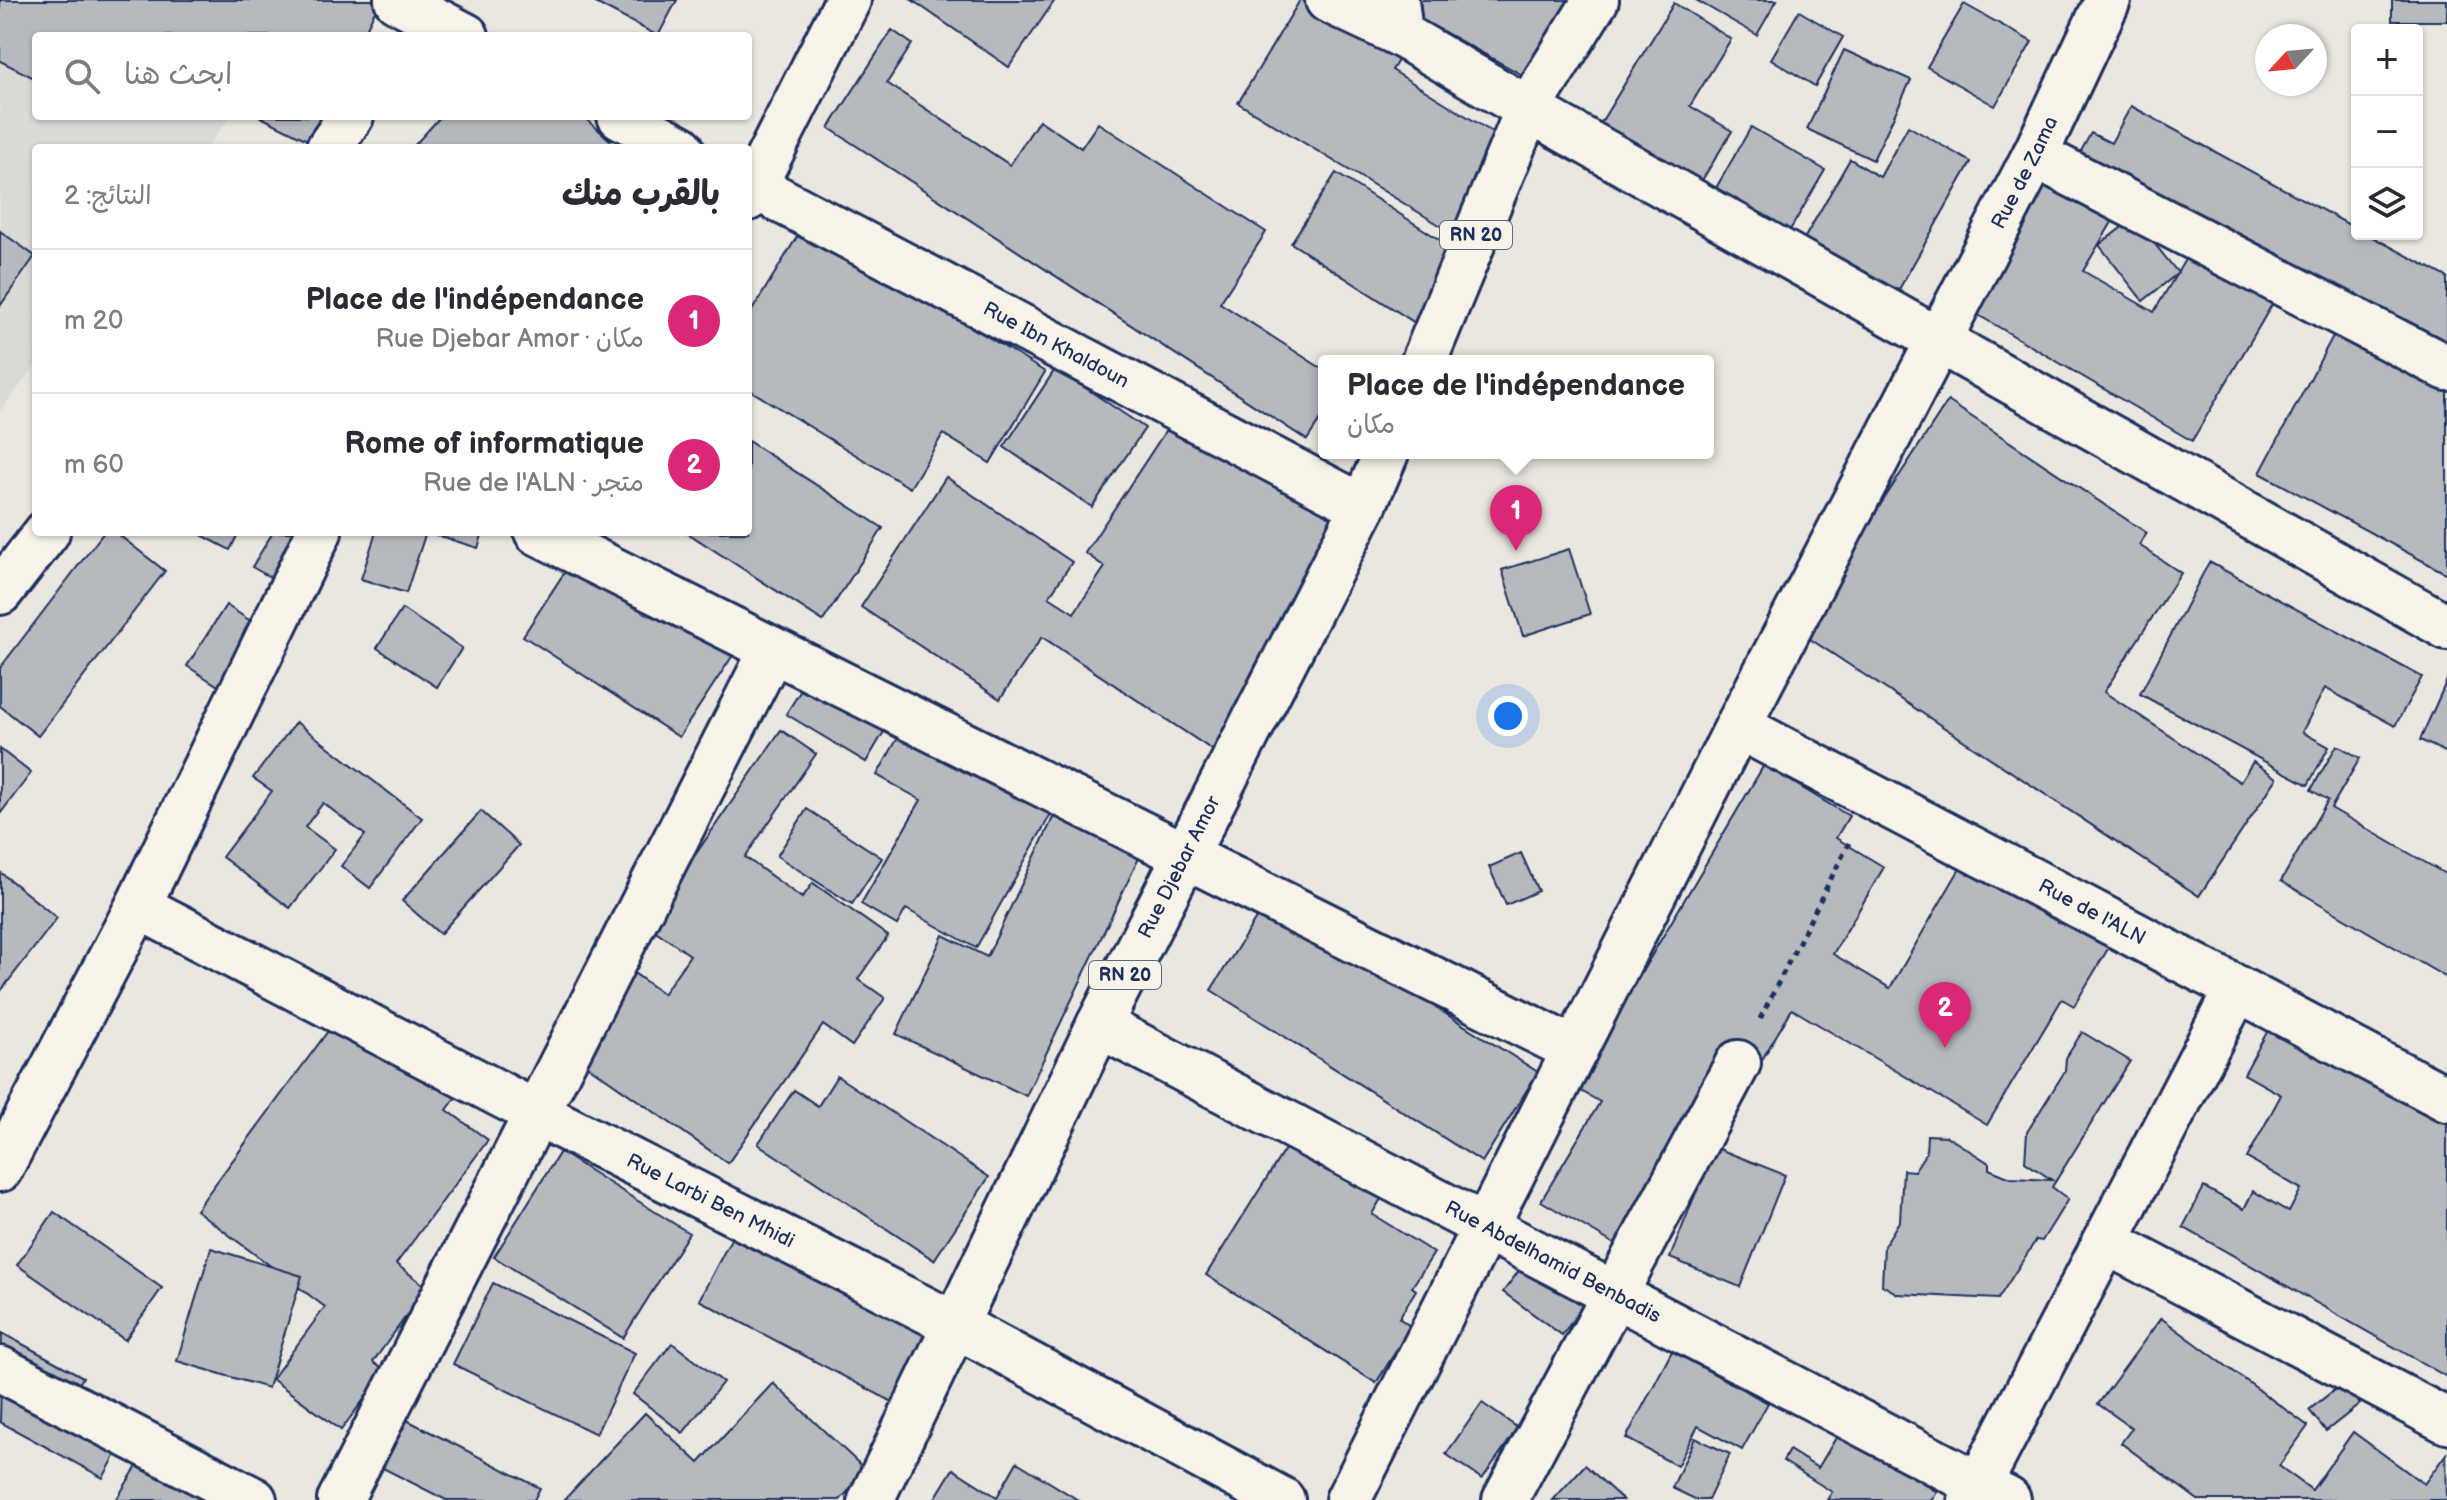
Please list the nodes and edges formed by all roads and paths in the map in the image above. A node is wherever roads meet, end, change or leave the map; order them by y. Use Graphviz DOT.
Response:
graph roads {
  1 [pos="848,0"];
  2 [pos="1328,0"];
  3 [pos="1596,0"];
  4 [pos="2108,0"];
  5 [pos="409,16"];
  6 [pos="1398,17"];
  7 [pos="455,32"];
  8 [pos="1528,109"];
  9 [pos="348,120"];
  10 [pos="628,120"];
  11 [pos="332,144"];
  12 [pos="673,144"];
  13 [pos="2035,155"];
  14 [pos="752,185"];
  15 [pos="752,190"];
  16 [pos="1936,342"];
  17 [pos="1426,355"];
  18 [pos="2447,368"];
  19 [pos="1383,459"];
  20 [pos="1363,507"];
  21 [pos="44,536"];
  22 [pos="317,536"];
  23 [pos="558,537"];
  24 [pos="0,592"];
  25 [pos="2447,627"];
  26 [pos="772,650"];
  27 [pos="1738,726"];
  28 [pos="1872,797"];
  29 [pos="1186,854"];
  30 [pos="138,906"];
  31 [pos="2236,991"];
  32 [pos="1099,1025"];
  33 [pos="1575,1050"];
  34 [pos="1738,1063"];
  35 [pos="2447,1099"];
  36 [pos="536,1113"];
  37 [pos="0,1169"];
  38 [pos="1485,1228"];
  39 [pos="2107,1242"];
  40 [pos="1614,1296"];
  41 [pos="954,1324"];
  42 [pos="0,1369"];
  43 [pos="2447,1421"];
  44 [pos="1986,1495"];
  45 [pos="1264,1496"];
  46 [pos="254,1500"];
  47 [pos="340,1500"];
  48 [pos="871,1500"];
  49 [pos="1348,1500"];
  50 [pos="1505,1500"];
  1 -- 14 [label="street"];
  2 -- 6 [label="street"];
  3 -- 8 [label="street"];
  4 -- 13 [label="street, Rue de Zama"];
  5 -- 7 [label="street"];
  6 -- 8 [label="street"];
  8 -- 16 [label="street"];
  8 -- 17 [label="street, RN 20"];
  9 -- 11 [label="street"];
  10 -- 12 [label="street"];
  13 -- 16 [label="street, Rue de Zama"];
  13 -- 18 [label="street"];
  15 -- 20 [label="street, Rue Ibn Khaldoun"];
  16 -- 25 [label="street"];
  16 -- 27 [label="street, Rue de Zama"];
  19 -- 20 [label="street, Rue Djebar Amor / RN 20"];
  20 -- 29 [label="street, Rue Djebar Amor / RN 20"];
  21 -- 24 [label="street"];
  22 -- 30 [label="street"];
  23 -- 26 [label="street"];
  26 -- 29 [label="street"];
  26 -- 36 [label="street"];
  27 -- 28 [label="street, Rue de l'ALN"];
  27 -- 33 [label="street, Rue de Zama"];
  28 -- 31 [label="street, Rue de l'ALN"];
  28 -- 34 [label="path"];
  29 -- 32 [label="street, Rue Djebar Amor / RN 20"];
  29 -- 33 [label="street"];
  30 -- 36 [label="street, Rue Larbi Ben Mhidi"];
  30 -- 37 [label="street"];
  31 -- 35 [label="street, Rue de l'ALN"];
  31 -- 39 [label="street"];
  32 -- 38 [label="street, Rue Abdelhamid Benbadis"];
  32 -- 41 [label="street, Rue Djebar Amor / RN 20"];
  33 -- 38 [label="street, Rue de Zama"];
  34 -- 40 [label="street"];
  36 -- 41 [label="street, Rue Larbi Ben Mhidi"];
  36 -- 47 [label="street"];
  38 -- 40 [label="street, Rue Abdelhamid Benbadis"];
  38 -- 49 [label="street, Rue de Zama"];
  39 -- 43 [label="street"];
  39 -- 44 [label="street"];
  40 -- 44 [label="street, Rue Abdelhamid Benbadis"];
  40 -- 50 [label="street"];
  41 -- 45 [label="street, Rue Larbi Ben Mhidi"];
  41 -- 48 [label="street, Rue Djebar Amor / RN 20"];
  42 -- 46 [label="street"];
}
